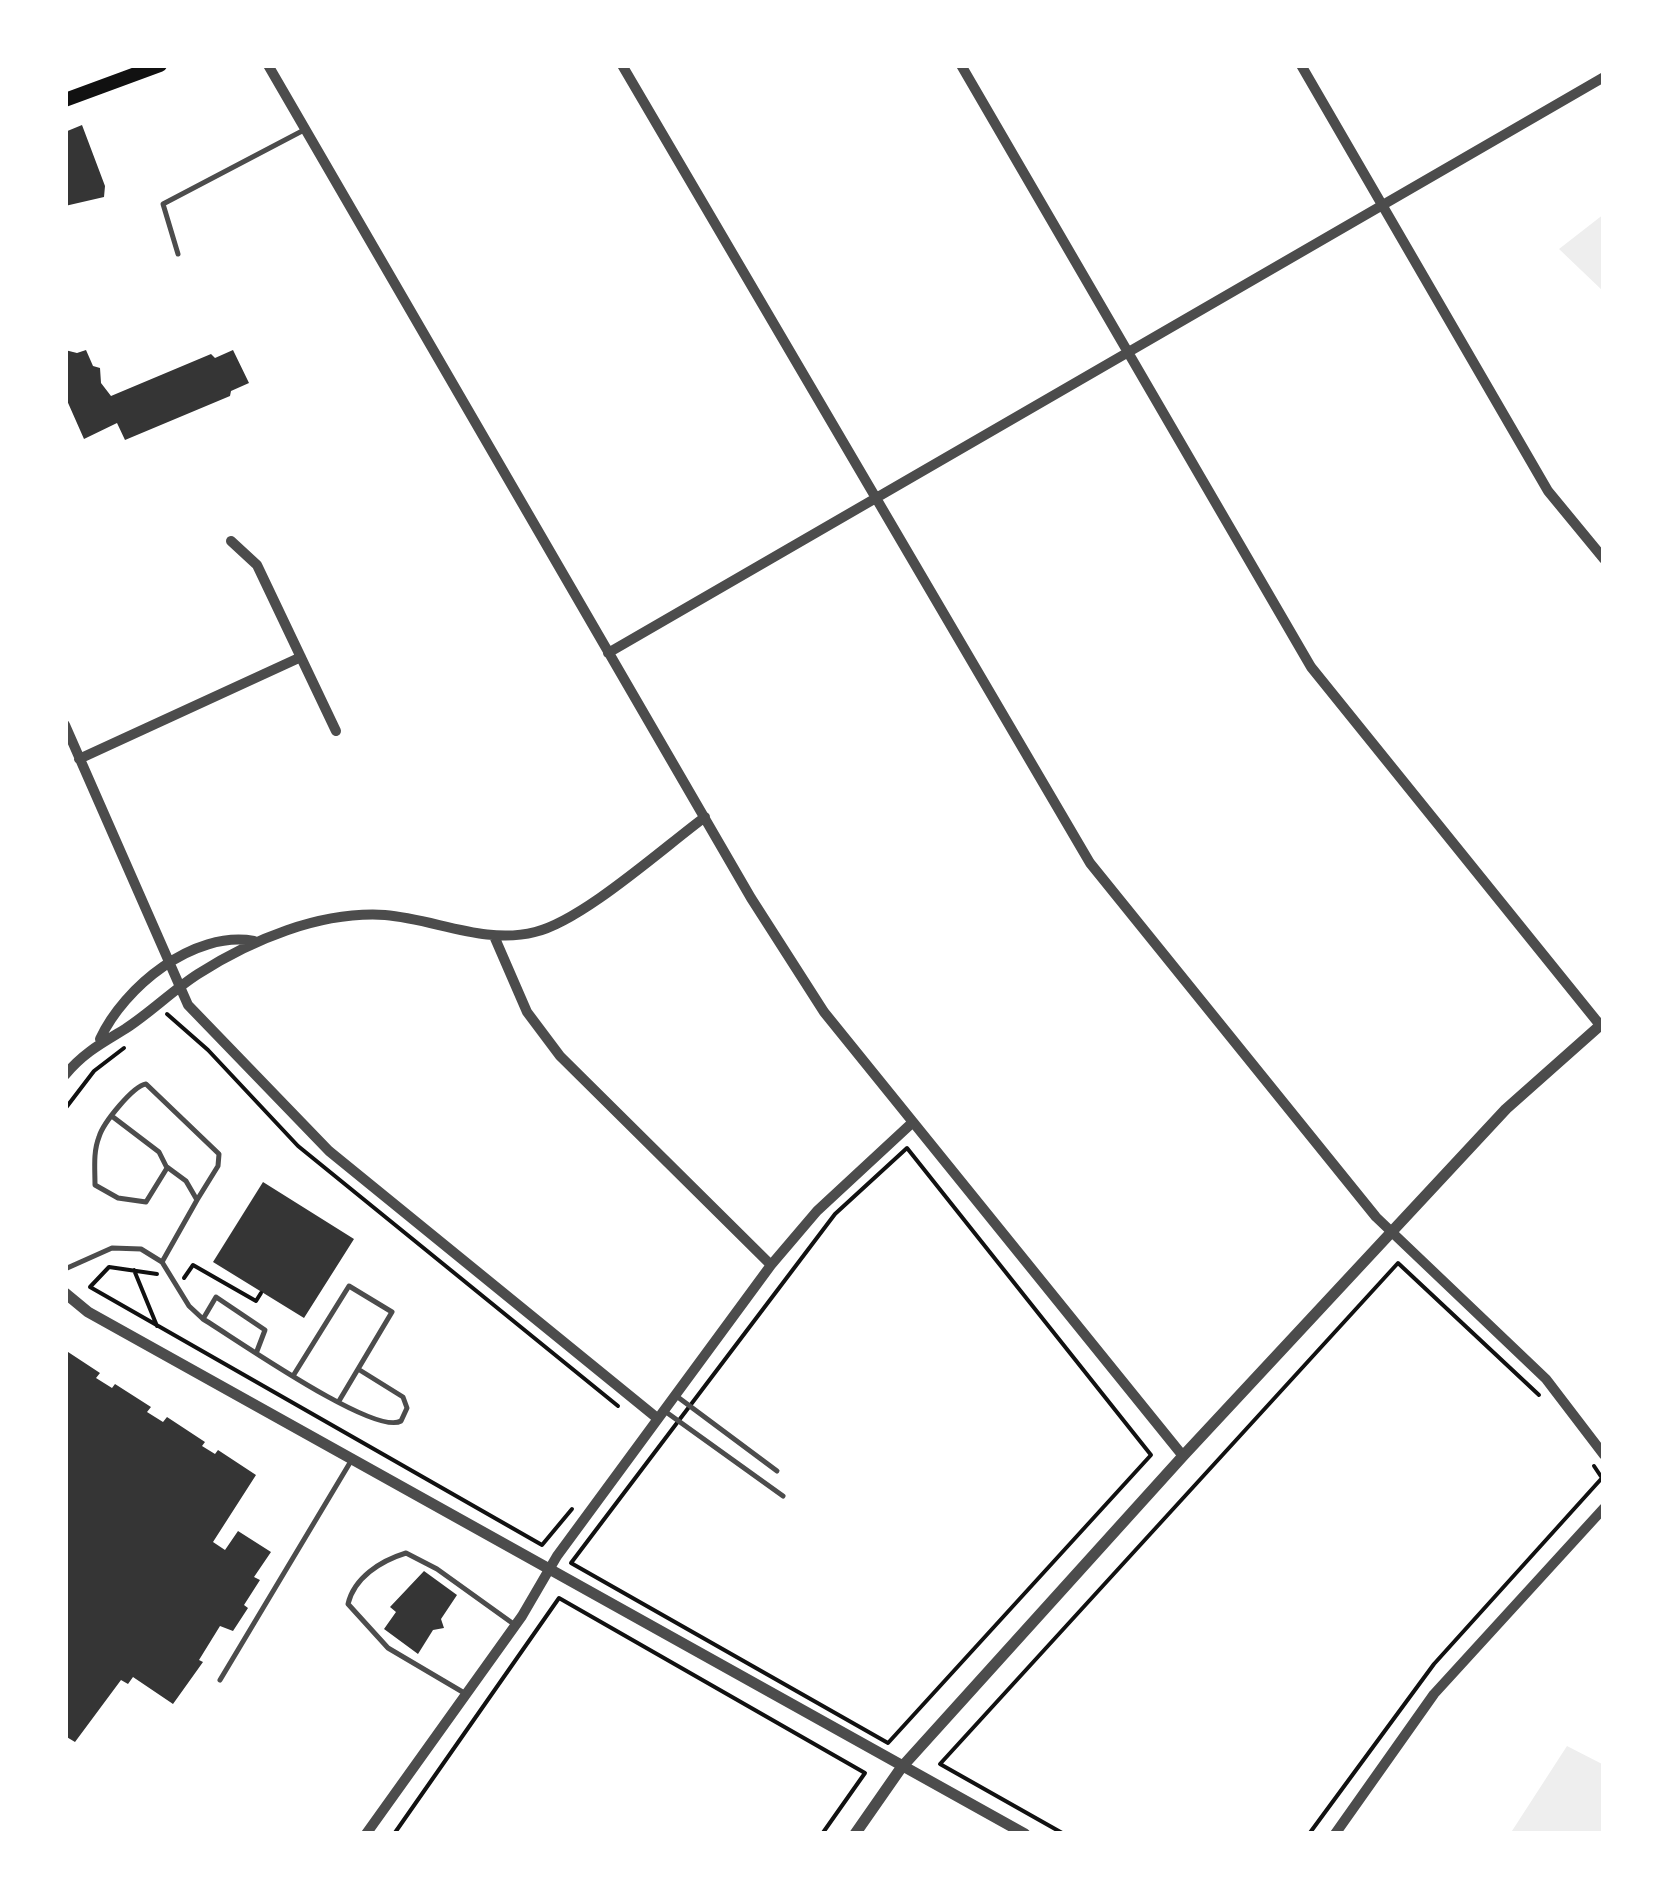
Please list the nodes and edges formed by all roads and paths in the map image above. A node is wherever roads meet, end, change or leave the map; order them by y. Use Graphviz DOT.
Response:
graph roads {
  1 [pos="160,65"];
  2 [pos="268,65"];
  3 [pos="622,65"];
  4 [pos="961,65"];
  5 [pos="1301,65"];
  6 [pos="1604,77"];
  7 [pos="65,100"];
  8 [pos="307,128"];
  9 [pos="1381,205"];
  10 [pos="178,254"];
  11 [pos="1130,351"];
  12 [pos="876,498"];
  13 [pos="231,541"];
  14 [pos="1604,559"];
  15 [pos="608,652"];
  16 [pos="301,657"];
  17 [pos="66,729"];
  18 [pos="336,731"];
  19 [pos="79,760"];
  20 [pos="705,817"];
  21 [pos="494,936"];
  22 [pos="254,942"];
  23 [pos="167,965"];
  24 [pos="177,989"];
  25 [pos="154,1024"];
  26 [pos="1602,1024"];
  27 [pos="100,1040"];
  28 [pos="124,1048"];
  29 [pos="65,1074"];
  30 [pos="65,1109"];
  31 [pos="113,1118"];
  32 [pos="912,1122"];
  33 [pos="166,1166"];
  34 [pos="197,1200"];
  35 [pos="1392,1233"];
  36 [pos="162,1262"];
  37 [pos="771,1265"];
  38 [pos="65,1269"];
  39 [pos="134,1269"];
  40 [pos="158,1274"];
  41 [pos="180,1279"];
  42 [pos="261,1293"];
  43 [pos="65,1294"];
  44 [pos="203,1319"];
  45 [pos="157,1326"];
  46 [pos="257,1351"];
  47 [pos="358,1370"];
  48 [pos="293,1376"];
  49 [pos="676,1395"];
  50 [pos="1542,1398"];
  51 [pos="339,1402"];
  52 [pos="687,1406"];
  53 [pos="624,1411"];
  54 [pos="660,1414"];
  55 [pos="678,1419"];
  56 [pos="1604,1455"];
  57 [pos="1183,1456"];
  58 [pos="352,1460"];
  59 [pos="1593,1465"];
  60 [pos="777,1471"];
  61 [pos="783,1496"];
  62 [pos="580,1498"];
  63 [pos="1604,1508"];
  64 [pos="548,1572"];
  65 [pos="514,1626"];
  66 [pos="220,1680"];
  67 [pos="466,1694"];
  68 [pos="901,1768"];
  69 [pos="366,1834"];
  70 [pos="394,1834"];
  71 [pos="822,1834"];
  72 [pos="855,1834"];
  73 [pos="1025,1834"];
  74 [pos="1064,1834"];
  75 [pos="1308,1834"];
  76 [pos="1335,1834"];
  1 -- 7 [label="main road"];
  2 -- 8 [label="street"];
  3 -- 12 [label="street"];
  4 -- 11 [label="street"];
  5 -- 9 [label="street"];
  6 -- 9 [label="street"];
  8 -- 10 [label="lane"];
  8 -- 15 [label="street"];
  9 -- 11 [label="street"];
  9 -- 14 [label="street"];
  11 -- 12 [label="street"];
  11 -- 26 [label="street"];
  12 -- 15 [label="street"];
  12 -- 35 [label="street"];
  13 -- 16 [label="street"];
  15 -- 20 [label="street"];
  16 -- 18 [label="street"];
  16 -- 19 [label="street"];
  17 -- 19 [label="street"];
  19 -- 23 [label="street"];
  20 -- 21 [label="street"];
  20 -- 32 [label="street"];
  21 -- 22 [label="street"];
  21 -- 37 [label="street"];
  22 -- 23 [label="street"];
  22 -- 24 [label="street"];
  23 -- 24 [label="street"];
  23 -- 27 [label="street"];
  24 -- 27 [label="street"];
  24 -- 54 [label="street"];
  25 -- 53 [label="path"];
  26 -- 35 [label="street"];
  27 -- 29 [label="street"];
  28 -- 30 [label="path"];
  31 -- 33 [label="lane"];
  31 -- 33 [label="lane"];
  31 -- 34 [label="lane"];
  32 -- 37 [label="street"];
  32 -- 57 [label="street"];
  33 -- 34 [label="lane"];
  34 -- 36 [label="lane"];
  35 -- 56 [label="street"];
  35 -- 57 [label="street"];
  36 -- 38 [label="lane"];
  36 -- 44 [label="lane"];
  37 -- 49 [label="street"];
  39 -- 40 [label="path"];
  39 -- 45 [label="path"];
  39 -- 45 [label="path"];
  41 -- 42 [label="path"];
  43 -- 58 [label="street"];
  44 -- 46 [label="lane"];
  44 -- 46 [label="lane"];
  45 -- 62 [label="path"];
  46 -- 48 [label="lane"];
  47 -- 48 [label="lane"];
  47 -- 51 [label="lane"];
  47 -- 51 [label="lane"];
  48 -- 51 [label="lane"];
  49 -- 52 [label="lane"];
  49 -- 54 [label="street"];
  50 -- 74 [label="path"];
  52 -- 55 [label="path"];
  52 -- 55 [label="path"];
  52 -- 60 [label="lane"];
  54 -- 55 [label="lane"];
  54 -- 64 [label="street"];
  55 -- 61 [label="lane"];
  57 -- 68 [label="street"];
  58 -- 64 [label="street"];
  58 -- 66 [label="lane"];
  59 -- 75 [label="path"];
  63 -- 76 [label="street"];
  64 -- 65 [label="street"];
  64 -- 68 [label="street"];
  65 -- 67 [label="street"];
  65 -- 67 [label="lane"];
  67 -- 69 [label="street"];
  68 -- 72 [label="street"];
  68 -- 73 [label="street"];
  70 -- 71 [label="path"];
}
